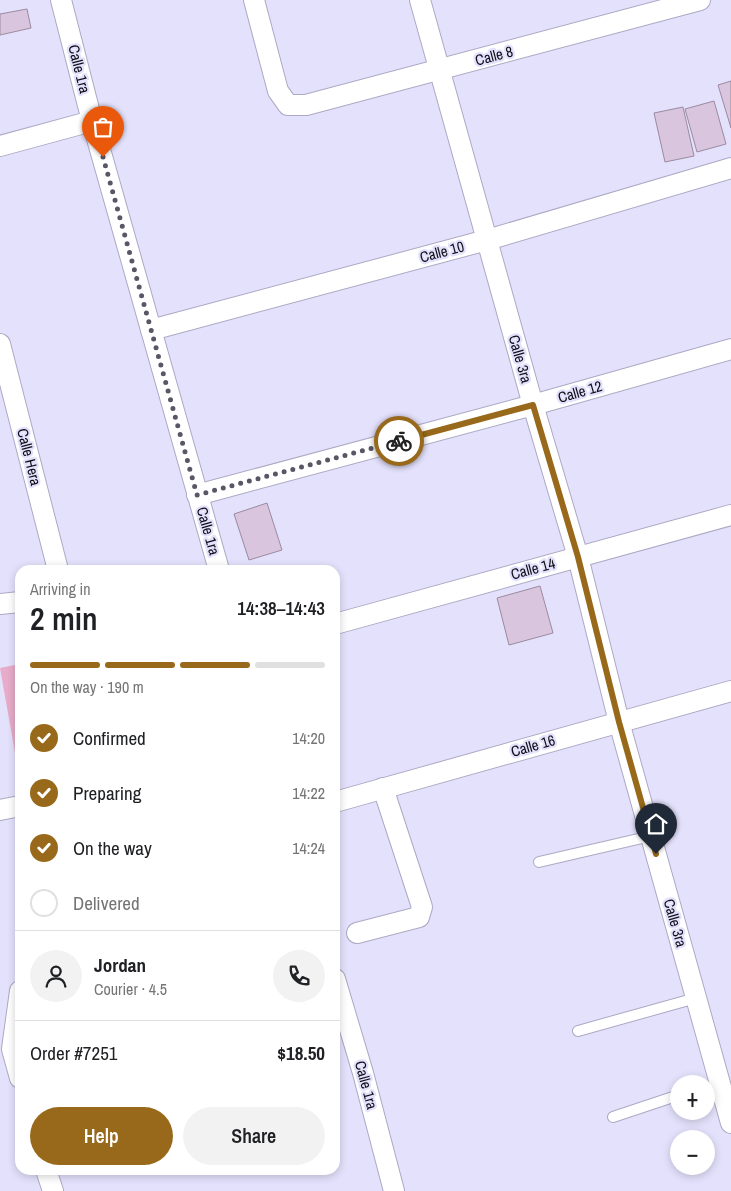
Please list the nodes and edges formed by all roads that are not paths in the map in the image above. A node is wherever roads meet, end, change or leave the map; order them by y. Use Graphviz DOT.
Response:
graph roads {
  1 [pos="61,0"];
  2 [pos="254,0"];
  3 [pos="420,0"];
  4 [pos="700,0"];
  5 [pos="439,71"];
  6 [pos="92,121"];
  7 [pos="0,146"];
  8 [pos="731,168"];
  9 [pos="487,240"];
  10 [pos="151,330"];
  11 [pos="0,344"];
  12 [pos="731,349"];
  13 [pos="533,405"];
  14 [pos="197,495"];
  15 [pos="731,515"];
  16 [pos="578,557"];
  17 [pos="57,565"];
  18 [pos="218,565"];
  19 [pos="15,602"];
  20 [pos="0,604"];
  21 [pos="340,623"];
  22 [pos="731,692"];
  23 [pos="619,722"];
  24 [pos="383,788"];
  25 [pos="340,801"];
  26 [pos="15,807"];
  27 [pos="0,810"];
  28 [pos="651,836"];
  29 [pos="539,862"];
  30 [pos="357,933"];
  31 [pos="340,996"];
  32 [pos="696,998"];
  33 [pos="15,1012"];
  34 [pos="578,1031"];
  35 [pos="6,1052"];
  36 [pos="15,1069"];
  37 [pos="711,1075"];
  38 [pos="715,1087"];
  39 [pos="670,1098"];
  40 [pos="613,1116"];
  41 [pos="731,1123"];
  42 [pos="47,1175"];
  43 [pos="52,1191"];
  44 [pos="394,1191"];
  1 -- 6 [label="street, Calle 1ra"];
  2 -- 5 [label="street, Calle 8"];
  3 -- 5 [label="street, Calle 3ra"];
  4 -- 5 [label="street, Calle 8"];
  5 -- 9 [label="street, Calle 3ra"];
  6 -- 7 [label="street"];
  6 -- 10 [label="street, Calle 1ra"];
  8 -- 9 [label="street, Calle 10"];
  9 -- 10 [label="street, Calle 10"];
  9 -- 13 [label="street, Calle 3ra"];
  10 -- 14 [label="street, Calle 1ra"];
  11 -- 17 [label="street, Calle Hera"];
  12 -- 13 [label="street, Calle 12"];
  13 -- 14 [label="street, Calle 12"];
  13 -- 16 [label="street, Calle 3ra"];
  14 -- 18 [label="street, Calle 1ra"];
  15 -- 16 [label="street, Calle 14"];
  16 -- 21 [label="street, Calle 14"];
  16 -- 23 [label="street, Calle 3ra"];
  19 -- 20 [label="street"];
  22 -- 23 [label="street, Calle 16"];
  23 -- 24 [label="street, Calle 16"];
  23 -- 28 [label="street, Calle 3ra"];
  24 -- 25 [label="street, Calle 16"];
  24 -- 30 [label="street"];
  26 -- 27 [label="street"];
  28 -- 29 [label="lane"];
  28 -- 32 [label="street, Calle 3ra"];
  31 -- 44 [label="street, Calle 1ra"];
  32 -- 34 [label="lane"];
  32 -- 37 [label="street, Calle 3ra"];
  33 -- 35 [label="street"];
  35 -- 36 [label="street"];
  38 -- 41 [label="street, Calle 3ra"];
  39 -- 40 [label="lane"];
  42 -- 43 [label="street"];
}
